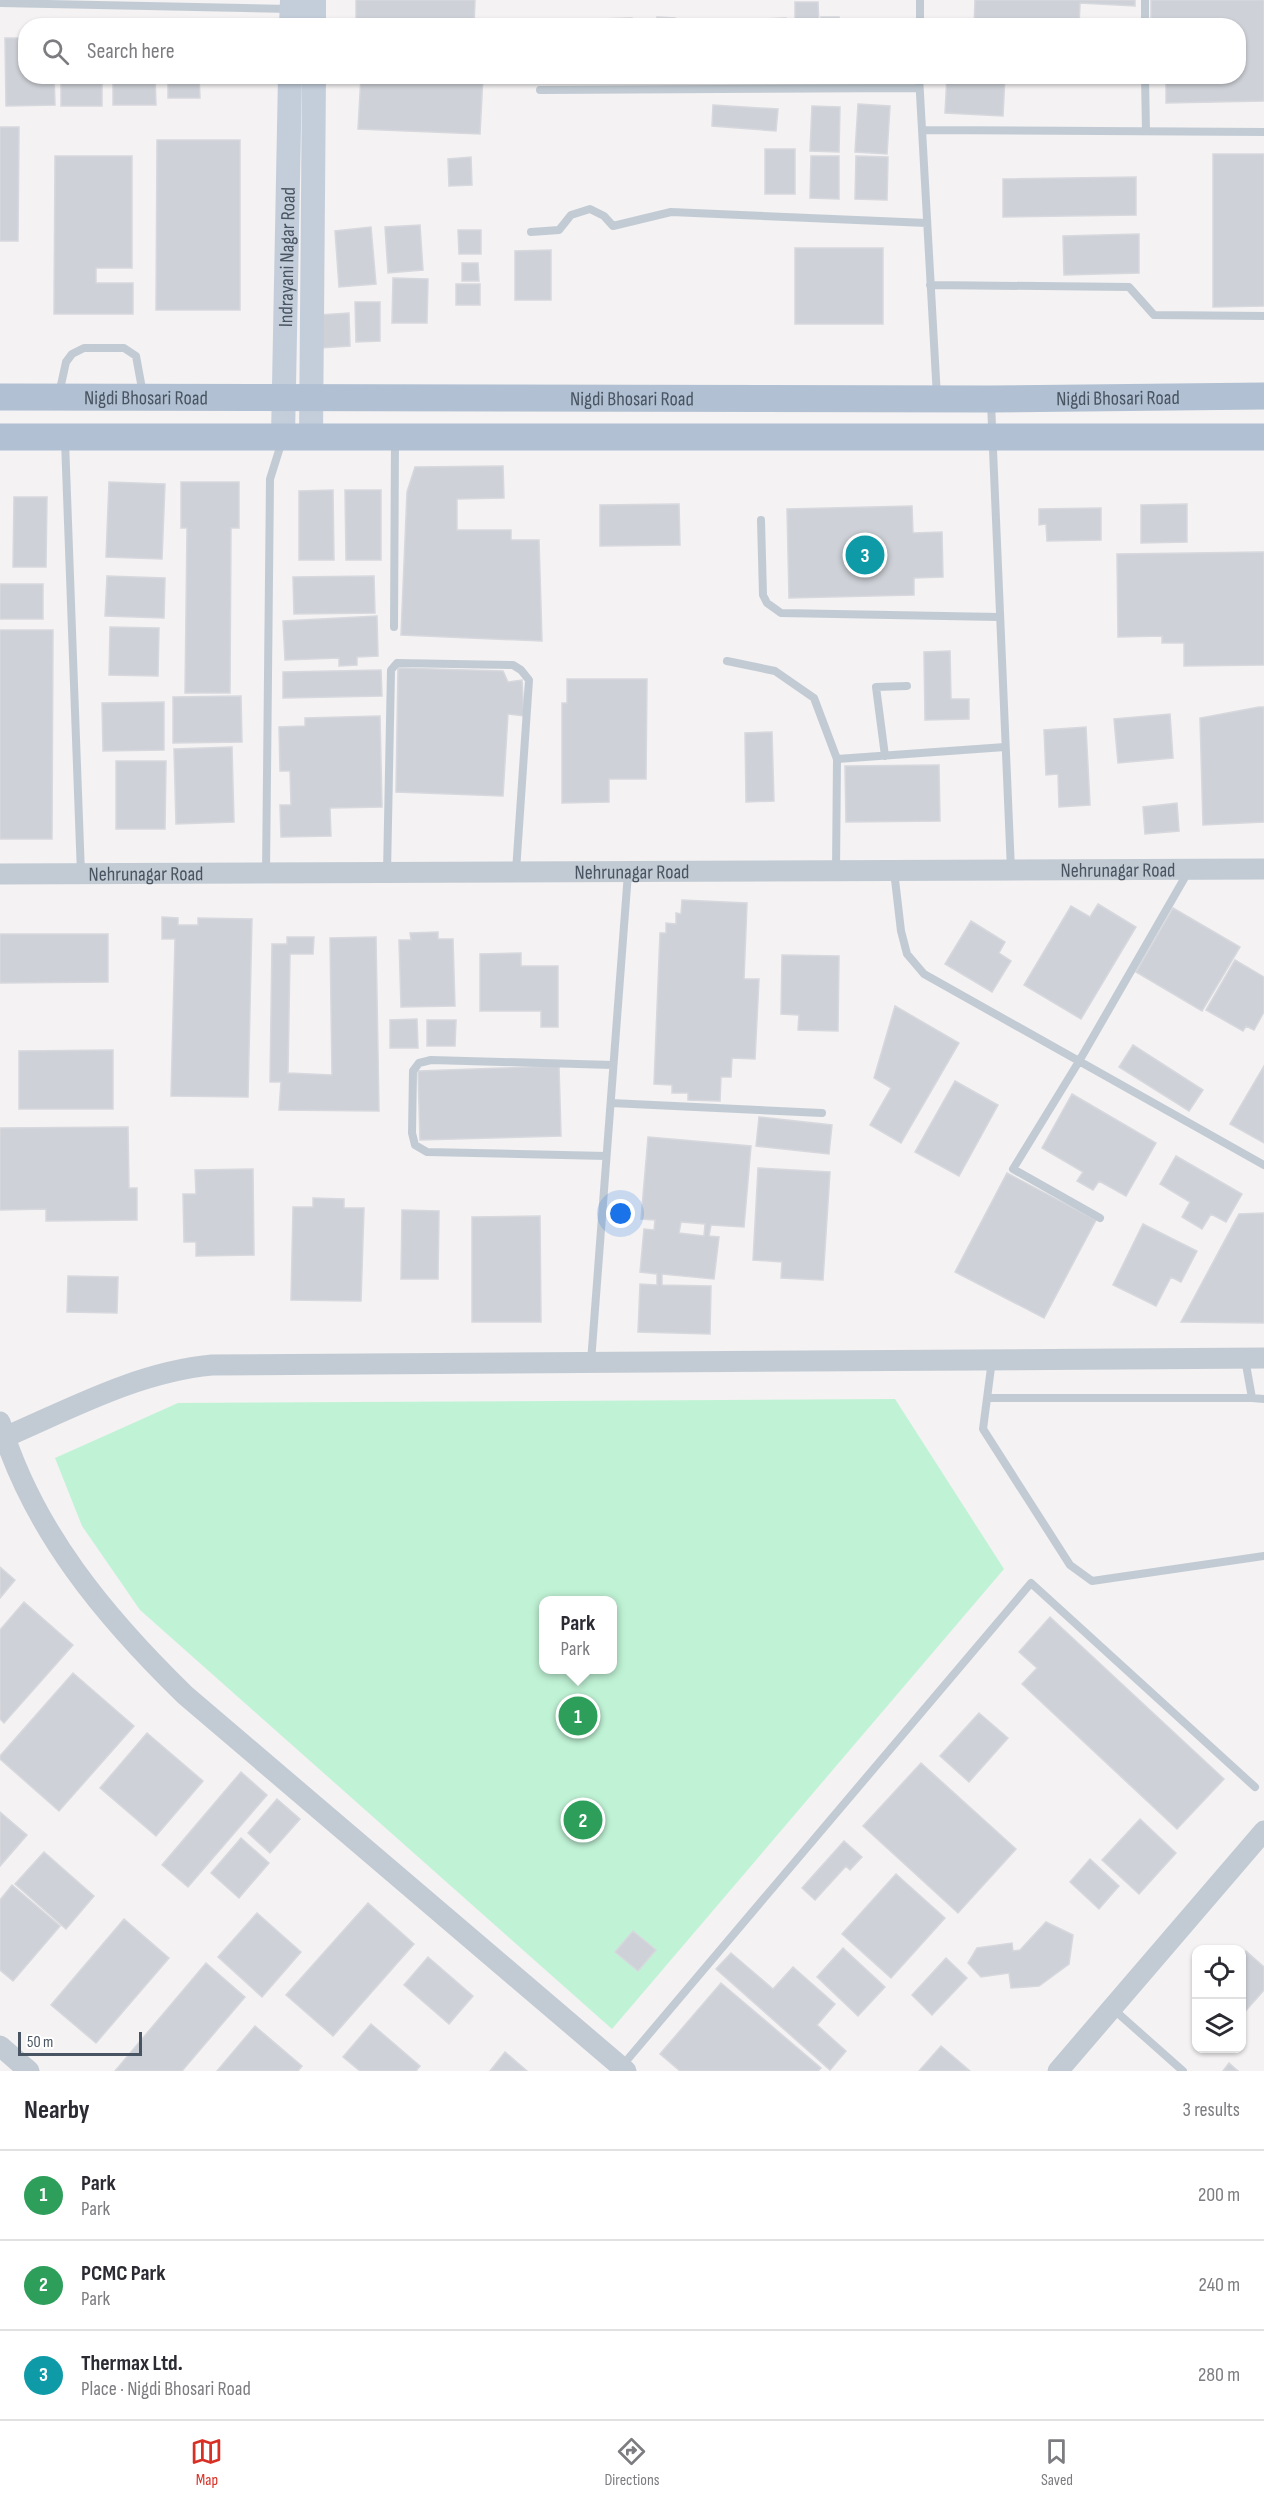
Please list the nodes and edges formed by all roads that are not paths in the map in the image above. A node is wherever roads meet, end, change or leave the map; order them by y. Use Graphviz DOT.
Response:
graph roads {
  1 [pos="920,0"];
  2 [pos="1145,0"];
  3 [pos="0,3"];
  4 [pos="201,4"];
  5 [pos="303,12"];
  6 [pos="920,18"];
  7 [pos="1145,18"];
  8 [pos="290,84"];
  9 [pos="314,84"];
  10 [pos="919,84"];
  11 [pos="1145,84"];
  12 [pos="919,88"];
  13 [pos="540,90"];
  14 [pos="922,130"];
  15 [pos="1146,131"];
  16 [pos="1264,132"];
  17 [pos="927,223"];
  18 [pos="531,232"];
  19 [pos="930,285"];
  20 [pos="1264,316"];
  21 [pos="1264,396"];
  22 [pos="58,397"];
  23 [pos="143,397"];
  24 [pos="283,397"];
  25 [pos="313,397"];
  26 [pos="0,398"];
  27 [pos="937,399"];
  28 [pos="991,399"];
  29 [pos="0,437"];
  30 [pos="65,437"];
  31 [pos="283,437"];
  32 [pos="311,437"];
  33 [pos="395,437"];
  34 [pos="1264,437"];
  35 [pos="991,438"];
  36 [pos="761,520"];
  37 [pos="999,617"];
  38 [pos="394,627"];
  39 [pos="727,661"];
  40 [pos="907,686"];
  41 [pos="1005,747"];
  42 [pos="885,756"];
  43 [pos="837,759"];
  44 [pos="1264,868"];
  45 [pos="1190,869"];
  46 [pos="1011,870"];
  47 [pos="837,871"];
  48 [pos="894,871"];
  49 [pos="516,873"];
  50 [pos="628,873"];
  51 [pos="0,874"];
  52 [pos="81,874"];
  53 [pos="266,874"];
  54 [pos="387,874"];
  55 [pos="1078,1063"];
  56 [pos="614,1065"];
  57 [pos="610,1103"];
  58 [pos="822,1113"];
  59 [pos="606,1156"];
  60 [pos="1264,1165"];
  61 [pos="1100,1218"];
  62 [pos="1254,1358"];
  63 [pos="992,1360"];
  64 [pos="591,1363"];
  65 [pos="987,1398"];
  66 [pos="1252,1398"];
  67 [pos="1264,1399"];
  68 [pos="2,1430"];
  69 [pos="1264,1556"];
  70 [pos="1255,1787"];
  71 [pos="1264,1831"];
  72 [pos="1113,2008"];
  73 [pos="0,2046"];
  74 [pos="624,2069"];
  75 [pos="28,2071"];
  76 [pos="1058,2071"];
  77 [pos="1183,2071"];
  1 -- 6 [label="lane"];
  2 -- 7 [label="lane"];
  3 -- 4 [label="lane"];
  4 -- 5 [label="lane"];
  8 -- 24 [label="main road, Indrayani Nagar Road"];
  9 -- 25 [label="main road, Indrayani Nagar Road"];
  10 -- 12 [label="lane"];
  11 -- 15 [label="lane"];
  12 -- 13 [label="lane"];
  12 -- 14 [label="lane"];
  14 -- 15 [label="lane"];
  14 -- 17 [label="lane"];
  15 -- 16 [label="lane"];
  17 -- 18 [label="lane"];
  17 -- 19 [label="lane"];
  19 -- 20 [label="lane"];
  19 -- 27 [label="lane"];
  21 -- 28 [label="main road, Nigdi Bhosari Road"];
  22 -- 23 [label="main road, Nigdi Bhosari Road"];
  22 -- 23 [label="lane"];
  22 -- 26 [label="main road, Nigdi Bhosari Road"];
  23 -- 24 [label="main road, Nigdi Bhosari Road"];
  24 -- 25 [label="main road, Nigdi Bhosari Road"];
  24 -- 31 [label="main road, Indrayani Nagar Road"];
  25 -- 27 [label="main road, Nigdi Bhosari Road"];
  25 -- 32 [label="main road, Indrayani Nagar Road"];
  27 -- 28 [label="main road, Nigdi Bhosari Road"];
  28 -- 35 [label="lane"];
  29 -- 30 [label="main road, Nigdi Bhosari Road"];
  30 -- 31 [label="main road, Nigdi Bhosari Road"];
  30 -- 52 [label="lane"];
  31 -- 32 [label="main road, Nigdi Bhosari Road"];
  31 -- 53 [label="lane"];
  32 -- 33 [label="main road, Nigdi Bhosari Road"];
  33 -- 35 [label="main road, Nigdi Bhosari Road"];
  33 -- 38 [label="lane"];
  34 -- 35 [label="main road, Nigdi Bhosari Road"];
  35 -- 37 [label="lane"];
  36 -- 37 [label="lane"];
  37 -- 41 [label="lane"];
  39 -- 43 [label="lane"];
  40 -- 42 [label="lane"];
  41 -- 42 [label="lane"];
  41 -- 46 [label="lane"];
  42 -- 43 [label="lane"];
  43 -- 47 [label="lane"];
  44 -- 45 [label="street, Nehrunagar Road"];
  45 -- 46 [label="street, Nehrunagar Road"];
  45 -- 55 [label="lane"];
  46 -- 48 [label="street, Nehrunagar Road"];
  47 -- 48 [label="street, Nehrunagar Road"];
  47 -- 50 [label="street, Nehrunagar Road"];
  48 -- 55 [label="lane"];
  49 -- 50 [label="street, Nehrunagar Road"];
  49 -- 54 [label="street, Nehrunagar Road"];
  49 -- 54 [label="lane"];
  50 -- 56 [label="lane"];
  51 -- 52 [label="street, Nehrunagar Road"];
  52 -- 53 [label="street, Nehrunagar Road"];
  53 -- 54 [label="street, Nehrunagar Road"];
  55 -- 60 [label="lane"];
  55 -- 61 [label="lane"];
  56 -- 57 [label="lane"];
  56 -- 59 [label="lane"];
  57 -- 58 [label="lane"];
  57 -- 59 [label="lane"];
  59 -- 64 [label="lane"];
  62 -- 63 [label="street"];
  62 -- 66 [label="lane"];
  63 -- 64 [label="street"];
  63 -- 65 [label="lane"];
  64 -- 68 [label="street"];
  65 -- 66 [label="lane"];
  65 -- 69 [label="lane"];
  66 -- 67 [label="lane"];
  68 -- 74 [label="street"];
  70 -- 74 [label="lane"];
  71 -- 72 [label="street"];
  72 -- 76 [label="street"];
  72 -- 77 [label="lane"];
  73 -- 75 [label="street"];
}
